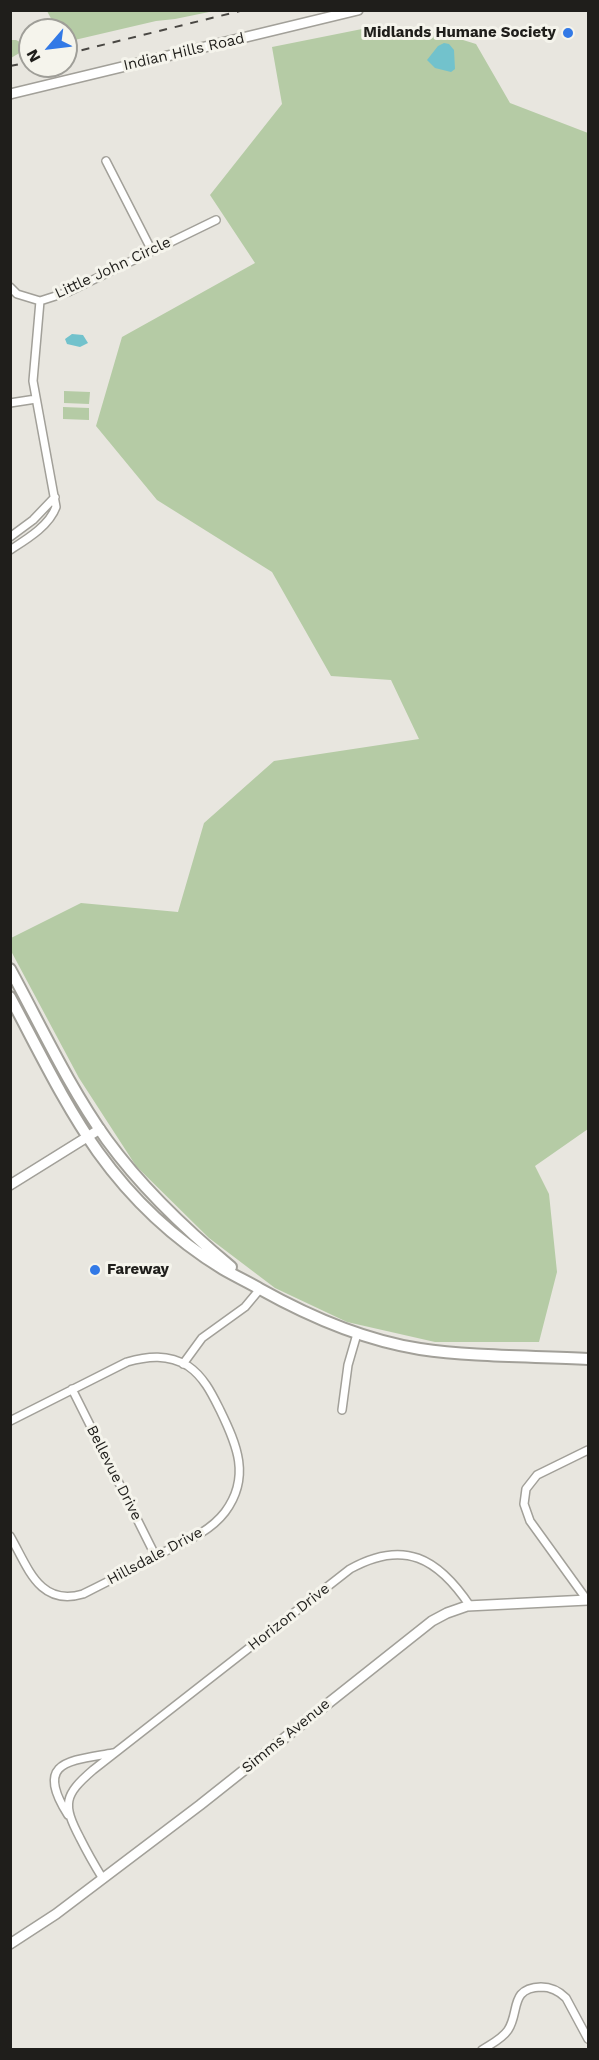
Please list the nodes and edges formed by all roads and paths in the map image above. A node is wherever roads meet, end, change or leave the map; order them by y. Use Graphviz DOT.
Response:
graph roads {
  1 [pos="358,10"];
  2 [pos="10,94"];
  3 [pos="106,161"];
  4 [pos="216,220"];
  5 [pos="152,251"];
  6 [pos="10,287"];
  7 [pos="40,301"];
  8 [pos="36,399"];
  9 [pos="10,403"];
  10 [pos="55,497"];
  11 [pos="10,537"];
  12 [pos="10,550"];
  13 [pos="10,969"];
  14 [pos="10,997"];
  15 [pos="100,1129"];
  16 [pos="88,1137"];
  17 [pos="10,1185"];
  18 [pos="260,1289"];
  19 [pos="357,1334"];
  20 [pos="588,1359"];
  21 [pos="183,1364"];
  22 [pos="72,1389"];
  23 [pos="342,1410"];
  24 [pos="10,1421"];
  25 [pos="588,1450"];
  26 [pos="10,1536"];
  27 [pos="156,1557"];
  28 [pos="587,1600"];
  29 [pos="470,1606"];
  30 [pos="116,1753"];
  31 [pos="68,1815"];
  32 [pos="103,1879"];
  33 [pos="10,1944"];
  34 [pos="588,2039"];
  35 [pos="482,2049"];
  1 -- 2 [label="street, Indian Hills Road"];
  3 -- 5 [label="street"];
  4 -- 5 [label="street, Little John Circle"];
  5 -- 7 [label="street, Little John Circle"];
  6 -- 7 [label="street, Little John Circle"];
  7 -- 8 [label="street"];
  8 -- 9 [label="street"];
  8 -- 10 [label="street"];
  10 -- 11 [label="street"];
  10 -- 12 [label="street"];
  13 -- 15 [label="main road"];
  14 -- 16 [label="main road"];
  15 -- 16 [label="street"];
  15 -- 18 [label="main road"];
  16 -- 17 [label="street"];
  16 -- 18 [label="main road"];
  18 -- 19 [label="main road"];
  18 -- 21 [label="street"];
  19 -- 20 [label="main road"];
  19 -- 23 [label="street"];
  21 -- 22 [label="street"];
  21 -- 27 [label="street, Hillsdale Drive"];
  22 -- 24 [label="street"];
  22 -- 27 [label="street, Bellevue Drive"];
  25 -- 28 [label="street"];
  26 -- 27 [label="street, Hillsdale Drive"];
  28 -- 29 [label="street, Simms Avenue"];
  29 -- 30 [label="street, Horizon Drive"];
  29 -- 32 [label="street, Simms Avenue"];
  30 -- 31 [label="street, Horizon Drive"];
  30 -- 31 [label="street, Horizon Drive"];
  31 -- 32 [label="street, Horizon Drive"];
  32 -- 33 [label="street, Simms Avenue"];
  34 -- 35 [label="street"];
}
